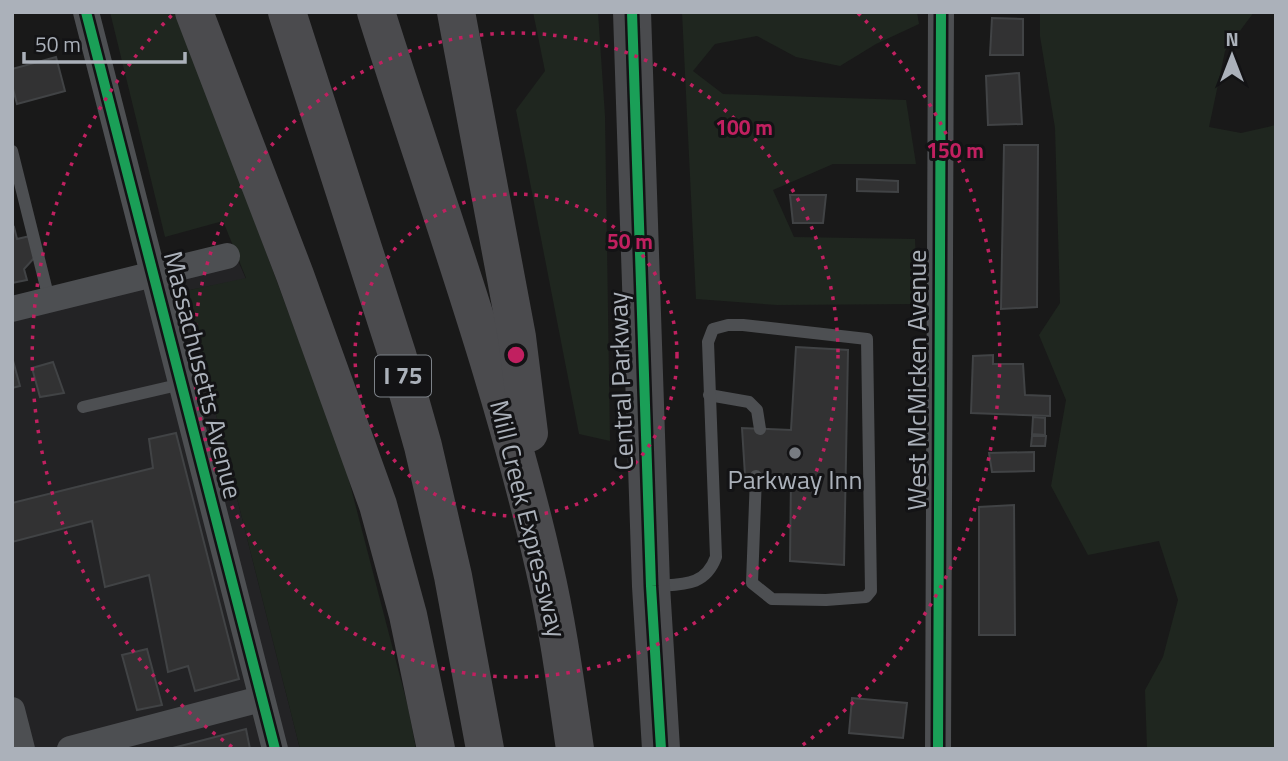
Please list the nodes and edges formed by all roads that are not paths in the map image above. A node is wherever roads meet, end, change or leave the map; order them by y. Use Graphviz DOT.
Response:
graph roads {
  1 [pos="86,12"];
  2 [pos="194,12"];
  3 [pos="288,12"];
  4 [pos="376,12"];
  5 [pos="456,12"];
  6 [pos="632,12"];
  7 [pos="941,12"];
  8 [pos="12,151"];
  9 [pos="227,256"];
  10 [pos="154,273"];
  11 [pos="50,299"];
  12 [pos="12,309"];
  13 [pos="182,384"];
  14 [pos="709,395"];
  15 [pos="83,407"];
  16 [pos="760,429"];
  17 [pos="756,476"];
  18 [pos="545,567"];
  19 [pos="651,586"];
  20 [pos="261,699"];
  21 [pos="12,710"];
  22 [pos="22,749"];
  23 [pos="70,749"];
  24 [pos="275,749"];
  25 [pos="436,749"];
  26 [pos="485,749"];
  27 [pos="575,749"];
  28 [pos="661,749"];
  29 [pos="938,749"];
  1 -- 10 [label="street, Massachusetts Avenue"];
  2 -- 25 [label="highway"];
  3 -- 26 [label="highway, I 75"];
  4 -- 18 [label="highway, Mill Creek Expressway"];
  5 -- 18 [label="highway"];
  6 -- 19 [label="main road, Central Parkway"];
  7 -- 29 [label="street, West McMicken Avenue"];
  8 -- 11 [label="lane"];
  9 -- 10 [label="street"];
  10 -- 11 [label="street"];
  10 -- 13 [label="street, Massachusetts Avenue"];
  11 -- 12 [label="street"];
  13 -- 15 [label="lane"];
  13 -- 20 [label="street, Massachusetts Avenue"];
  14 -- 16 [label="lane"];
  14 -- 17 [label="lane"];
  14 -- 19 [label="lane"];
  18 -- 27 [label="highway, Mill Creek Expressway"];
  19 -- 28 [label="main road, Central Parkway"];
  20 -- 23 [label="street"];
  20 -- 24 [label="street, Massachusetts Avenue"];
  21 -- 22 [label="street"];
}
